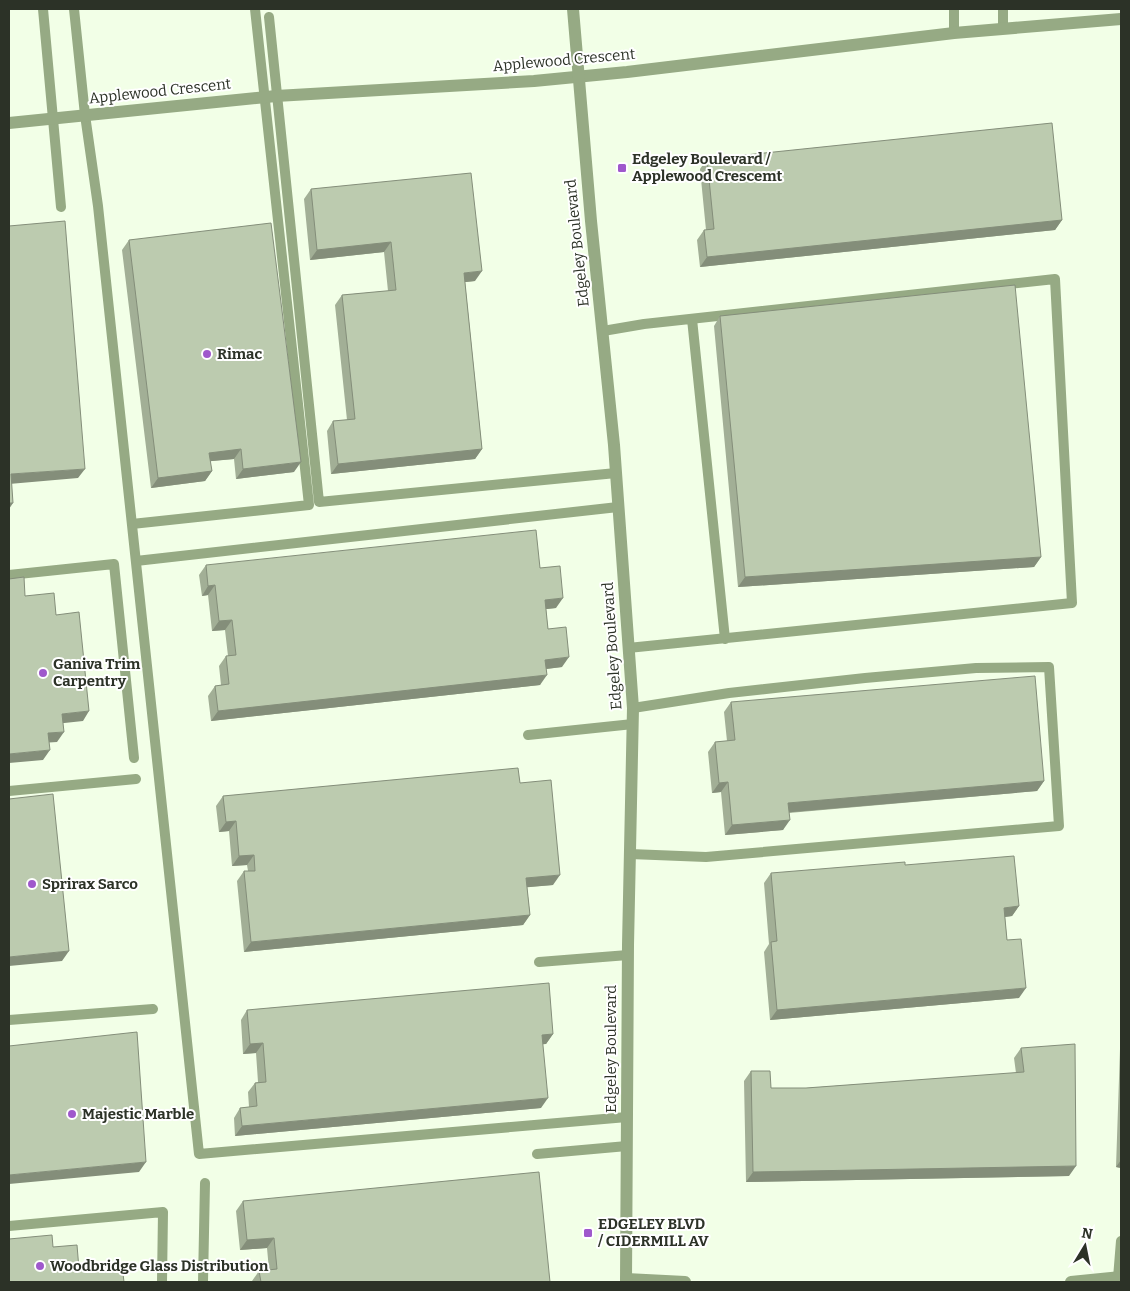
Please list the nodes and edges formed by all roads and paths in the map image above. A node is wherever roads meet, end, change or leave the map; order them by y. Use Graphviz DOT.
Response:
graph roads {
  1 [pos="43,9"];
  2 [pos="74,9"];
  3 [pos="255,9"];
  4 [pos="573,9"];
  5 [pos="954,9"];
  6 [pos="1004,9"];
  7 [pos="269,16"];
  8 [pos="1121,19"];
  9 [pos="1003,29"];
  10 [pos="954,33"];
  11 [pos="578,76"];
  12 [pos="270,96"];
  13 [pos="85,115"];
  14 [pos="53,118"];
  15 [pos="9,123"];
  16 [pos="61,207"];
  17 [pos="692,319"];
  18 [pos="603,331"];
  19 [pos="616,473"];
  20 [pos="618,507"];
  21 [pos="132,524"];
  22 [pos="136,561"];
  23 [pos="9,575"];
  24 [pos="724,639"];
  25 [pos="628,648"];
  26 [pos="633,708"];
  27 [pos="633,724"];
  28 [pos="528,735"];
  29 [pos="134,758"];
  30 [pos="136,779"];
  31 [pos="9,791"];
  32 [pos="630,854"];
  33 [pos="628,954"];
  34 [pos="539,962"];
  35 [pos="152,1009"];
  36 [pos="9,1020"];
  37 [pos="627,1117"];
  38 [pos="627,1146"];
  39 [pos="537,1154"];
  40 [pos="205,1183"];
  41 [pos="9,1226"];
  42 [pos="1121,1241"];
  43 [pos="1120,1278"];
  44 [pos="626,1281"];
  45 [pos="1104,1281"];
  46 [pos="162,1282"];
  47 [pos="203,1282"];
  48 [pos="685,1282"];
  49 [pos="1071,1282"];
  1 -- 14 [label="lane"];
  2 -- 13 [label="lane"];
  3 -- 12 [label="lane"];
  4 -- 11 [label="street, Edgeley Boulevard"];
  5 -- 10 [label="lane"];
  6 -- 9 [label="lane"];
  7 -- 12 [label="lane"];
  8 -- 9 [label="street, Applewood Crescent"];
  9 -- 10 [label="street, Applewood Crescent"];
  10 -- 11 [label="street, Applewood Crescent"];
  11 -- 12 [label="street, Applewood Crescent"];
  11 -- 18 [label="street, Edgeley Boulevard"];
  12 -- 13 [label="street, Applewood Crescent"];
  12 -- 19 [label="lane"];
  12 -- 21 [label="lane"];
  13 -- 14 [label="street, Applewood Crescent"];
  13 -- 21 [label="lane"];
  14 -- 15 [label="street, Applewood Crescent"];
  14 -- 16 [label="lane"];
  17 -- 18 [label="lane"];
  17 -- 24 [label="lane"];
  17 -- 24 [label="lane"];
  18 -- 19 [label="street, Edgeley Boulevard"];
  19 -- 20 [label="street, Edgeley Boulevard"];
  20 -- 22 [label="lane"];
  20 -- 25 [label="street, Edgeley Boulevard"];
  21 -- 22 [label="lane"];
  22 -- 37 [label="lane"];
  23 -- 29 [label="lane"];
  24 -- 25 [label="lane"];
  25 -- 26 [label="street, Edgeley Boulevard"];
  26 -- 27 [label="street, Edgeley Boulevard"];
  26 -- 32 [label="lane"];
  27 -- 28 [label="lane"];
  27 -- 32 [label="street, Edgeley Boulevard"];
  30 -- 31 [label="lane"];
  32 -- 33 [label="street, Edgeley Boulevard"];
  33 -- 34 [label="lane"];
  33 -- 37 [label="street, Edgeley Boulevard"];
  35 -- 36 [label="lane"];
  37 -- 38 [label="street, Edgeley Boulevard"];
  38 -- 39 [label="lane"];
  38 -- 44 [label="street, Edgeley Boulevard"];
  40 -- 47 [label="lane"];
  41 -- 46 [label="lane"];
  42 -- 43 [label="lane"];
  43 -- 45 [label="street"];
  44 -- 48 [label="street"];
  45 -- 49 [label="street"];
}
